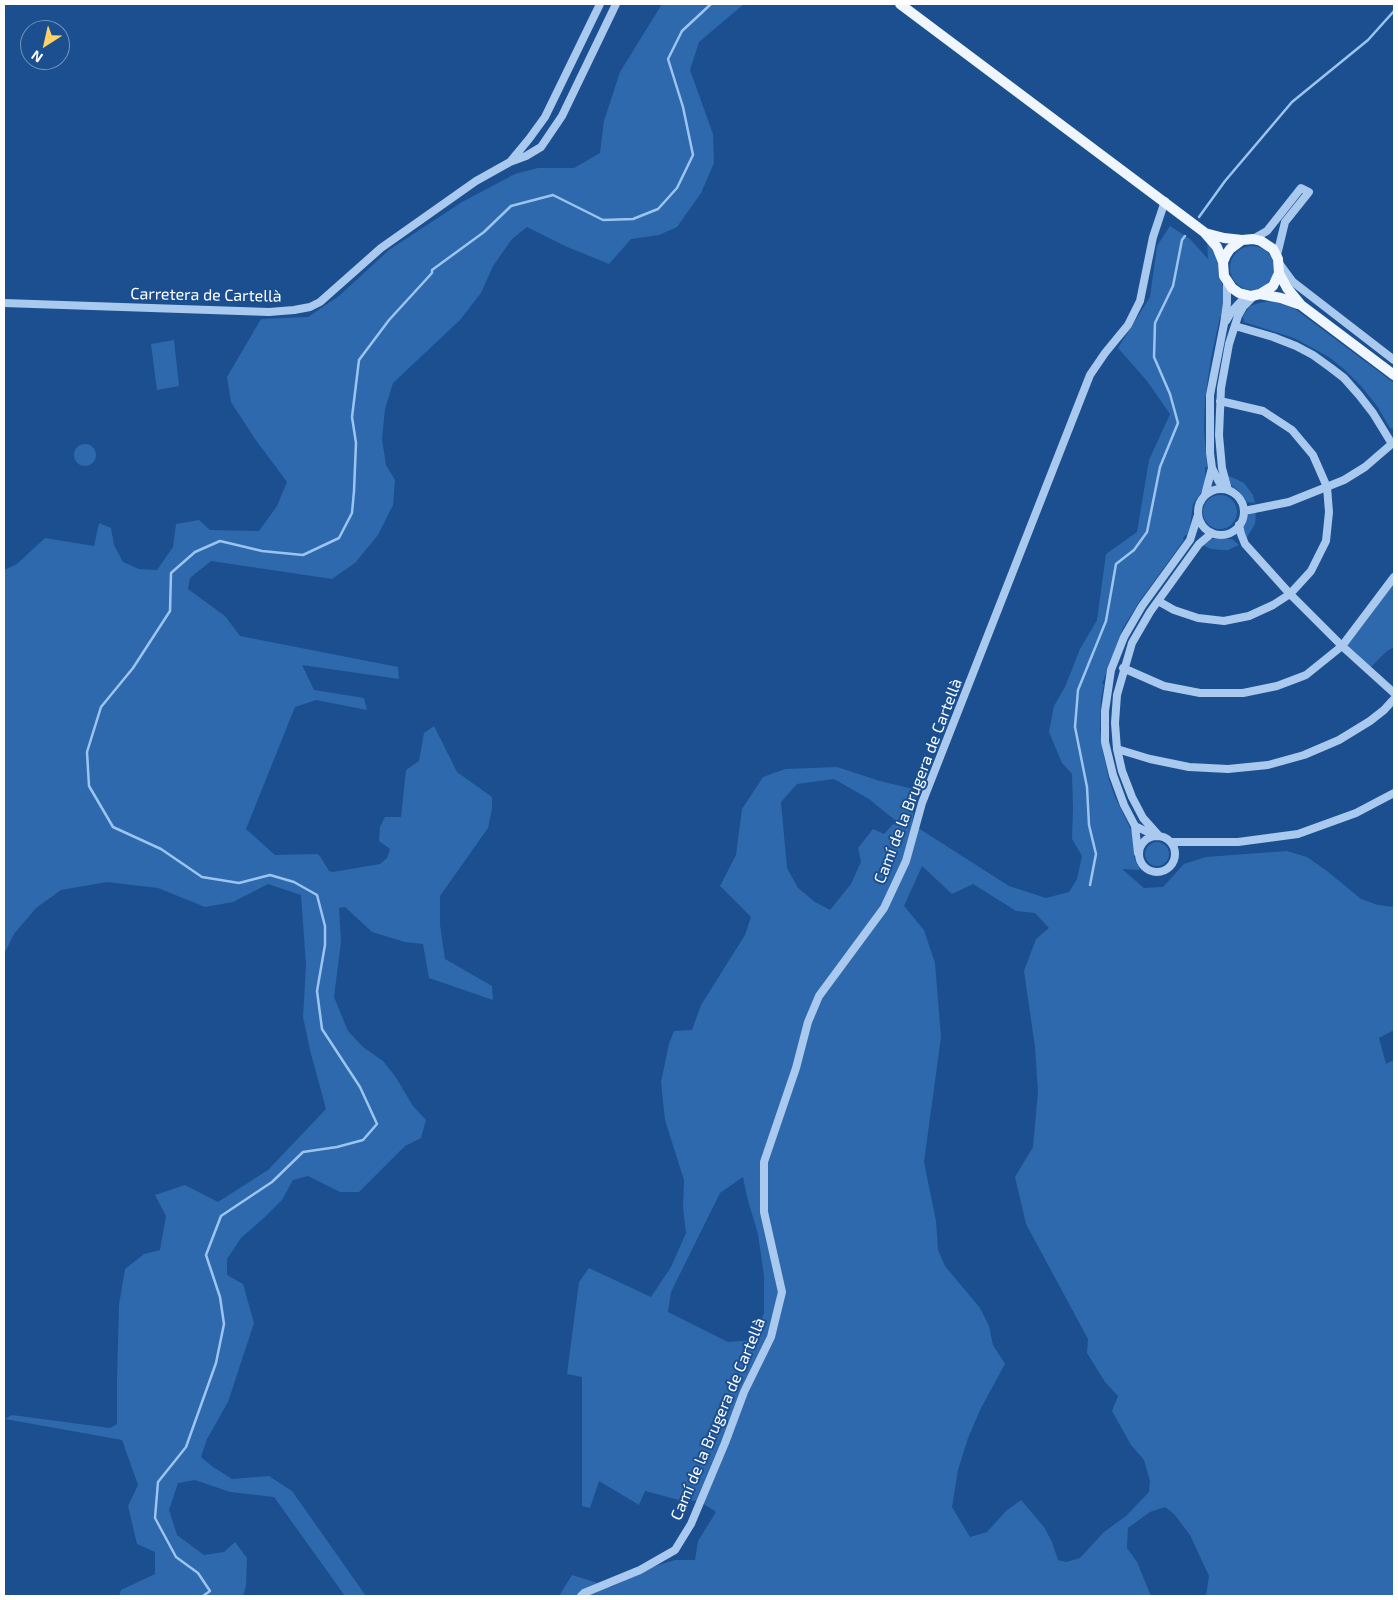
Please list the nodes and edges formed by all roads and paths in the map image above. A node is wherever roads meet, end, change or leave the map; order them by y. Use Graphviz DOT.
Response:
graph roads {
  1 [pos="600,4"];
  2 [pos="616,4"];
  3 [pos="900,4"];
  4 [pos="530,138"];
  5 [pos="541,147"];
  6 [pos="510,162"];
  7 [pos="1165,201"];
  8 [pos="1204,232"];
  9 [pos="1253,239"];
  10 [pos="1242,240"];
  11 [pos="1223,262"];
  12 [pos="1278,263"];
  13 [pos="1227,282"];
  14 [pos="1254,295"];
  15 [pos="4,303"];
  16 [pos="1302,305"];
  17 [pos="1224,324"];
  18 [pos="1235,326"];
  19 [pos="1394,360"];
  20 [pos="1394,376"];
  21 [pos="1220,401"];
  22 [pos="1393,443"];
  23 [pos="1212,468"];
  24 [pos="1327,488"];
  25 [pos="1226,489"];
  26 [pos="1205,495"];
  27 [pos="1244,511"];
  28 [pos="1198,515"];
  29 [pos="1239,525"];
  30 [pos="1210,531"];
  31 [pos="1224,534"];
  32 [pos="1190,540"];
  33 [pos="1245,544"];
  34 [pos="1394,577"];
  35 [pos="1290,594"];
  36 [pos="1158,601"];
  37 [pos="1342,646"];
  38 [pos="1124,668"];
  39 [pos="1394,693"];
  40 [pos="1394,699"];
  41 [pos="1117,748"];
  42 [pos="1394,793"];
  43 [pos="1135,826"];
  44 [pos="1158,836"];
  45 [pos="1171,842"];
  46 [pos="1138,853"];
  47 [pos="581,1596"];
  1 -- 4 [label="street, Carretera de Cartellà"];
  2 -- 5 [label="street, Carretera de Cartellà"];
  3 -- 7 [label="main road"];
  4 -- 5 [label="street"];
  4 -- 6 [label="street, Carretera de Cartellà"];
  5 -- 6 [label="street, Carretera de Cartellà"];
  6 -- 15 [label="street, Carretera de Cartellà"];
  7 -- 8 [label="main road"];
  7 -- 47 [label="street, Camí de la Brugera de Cartellà"];
  8 -- 10 [label="main road"];
  8 -- 11 [label="main road"];
  9 -- 10 [label="main road"];
  9 -- 12 [label="main road"];
  9 -- 12 [label="street"];
  10 -- 11 [label="main road"];
  11 -- 13 [label="main road"];
  12 -- 14 [label="main road"];
  12 -- 16 [label="main road"];
  12 -- 19 [label="street"];
  13 -- 14 [label="main road"];
  13 -- 17 [label="street"];
  14 -- 16 [label="main road"];
  14 -- 17 [label="street"];
  14 -- 18 [label="street"];
  16 -- 20 [label="main road"];
  17 -- 23 [label="street"];
  18 -- 21 [label="street"];
  18 -- 22 [label="street"];
  21 -- 24 [label="street"];
  21 -- 25 [label="street"];
  22 -- 24 [label="street"];
  23 -- 25 [label="street"];
  23 -- 26 [label="street"];
  24 -- 27 [label="street"];
  24 -- 35 [label="street"];
  25 -- 26 [label="street"];
  25 -- 27 [label="street"];
  26 -- 28 [label="street"];
  27 -- 29 [label="street"];
  28 -- 30 [label="street"];
  28 -- 32 [label="street"];
  29 -- 31 [label="street"];
  29 -- 33 [label="street"];
  30 -- 31 [label="street"];
  30 -- 32 [label="street"];
  30 -- 36 [label="street"];
  31 -- 33 [label="street"];
  32 -- 43 [label="street"];
  33 -- 35 [label="street"];
  34 -- 37 [label="street"];
  35 -- 36 [label="street"];
  35 -- 37 [label="street"];
  36 -- 38 [label="street"];
  37 -- 38 [label="street"];
  37 -- 39 [label="street"];
  38 -- 41 [label="street"];
  40 -- 41 [label="street"];
  41 -- 44 [label="street"];
  42 -- 45 [label="street"];
  43 -- 44 [label="street"];
  43 -- 46 [label="street"];
  44 -- 45 [label="street"];
  44 -- 46 [label="street"];
  45 -- 46 [label="street"];
}
